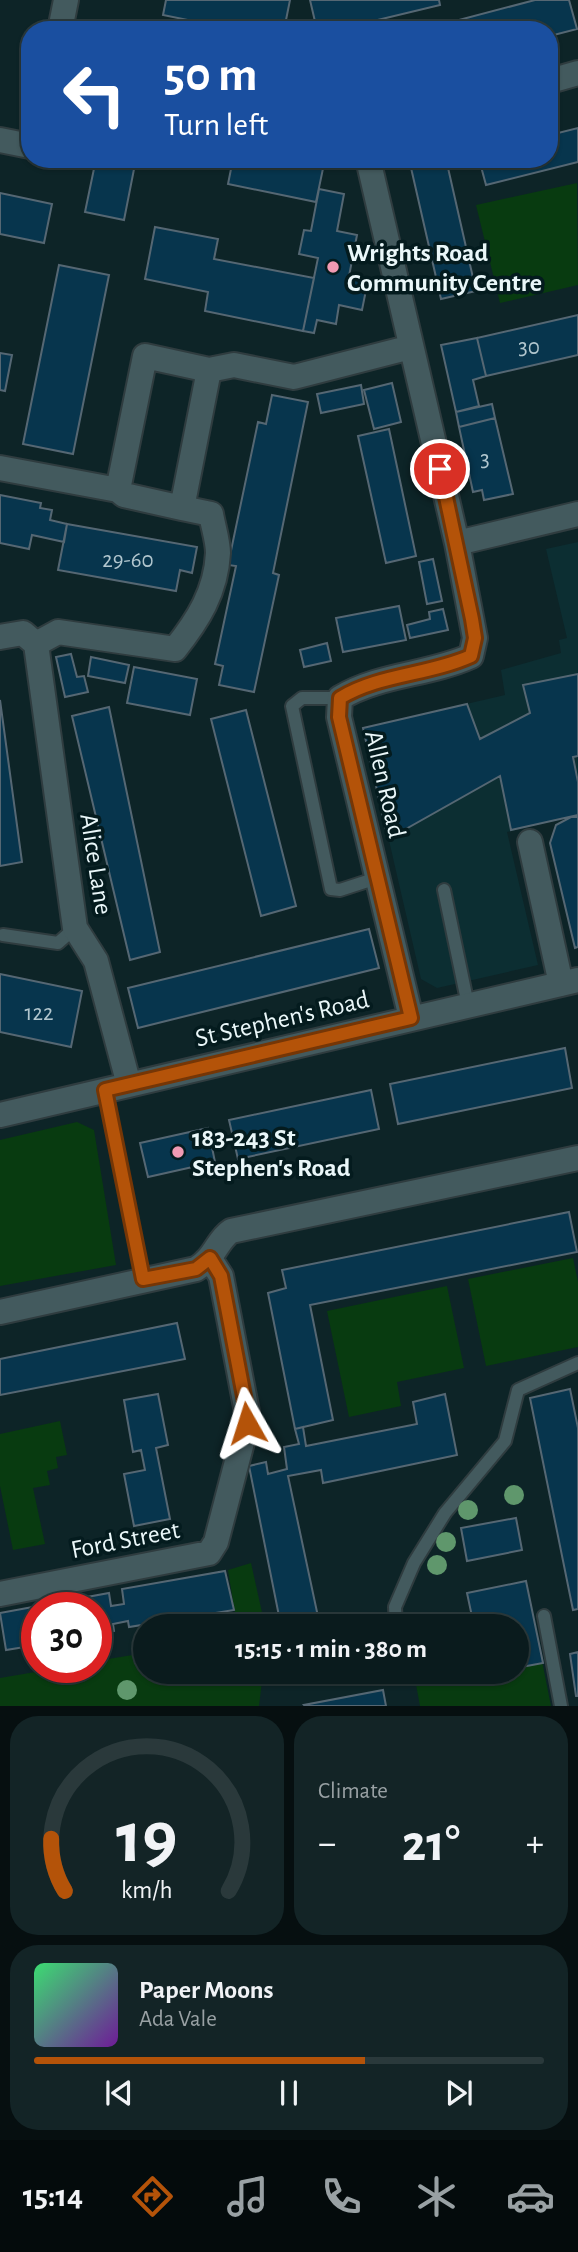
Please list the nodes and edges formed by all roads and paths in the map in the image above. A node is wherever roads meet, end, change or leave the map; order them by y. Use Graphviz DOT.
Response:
graph roads {
  1 [pos="65,0"];
  2 [pos="62,21"];
  3 [pos="578,73"];
  4 [pos="558,79"];
  5 [pos="0,140"];
  6 [pos="21,144"];
  7 [pos="370,168"];
  8 [pos="411,347"];
  9 [pos="209,370"];
  10 [pos="0,468"];
  11 [pos="118,490"];
  12 [pos="182,508"];
  13 [pos="578,514"];
  14 [pos="457,543"];
  15 [pos="0,637"];
  16 [pos="36,644"];
  17 [pos="340,698"];
  18 [pos="530,842"];
  19 [pos="377,877"];
  20 [pos="444,890"];
  21 [pos="75,928"];
  22 [pos="3,935"];
  23 [pos="570,982"];
  24 [pos="468,1005"];
  25 [pos="411,1018"];
  26 [pos="117,1087"];
  27 [pos="0,1115"];
  28 [pos="578,1158"];
  29 [pos="210,1258"];
  30 [pos="143,1279"];
  31 [pos="0,1312"];
  32 [pos="578,1363"];
  33 [pos="0,1594"];
  34 [pos="395,1614"];
  35 [pos="544,1616"];
  36 [pos="561,1706"];
  1 -- 2 [label="street"];
  3 -- 4 [label="street"];
  5 -- 6 [label="street"];
  7 -- 8 [label="street"];
  8 -- 9 [label="street"];
  8 -- 14 [label="street"];
  9 -- 11 [label="street"];
  9 -- 12 [label="street"];
  10 -- 11 [label="street"];
  11 -- 12 [label="street"];
  12 -- 16 [label="street"];
  13 -- 14 [label="street"];
  14 -- 17 [label="street"];
  15 -- 16 [label="street"];
  16 -- 21 [label="street, Alice Lane"];
  17 -- 19 [label="street, Allen Road"];
  17 -- 19 [label="lane"];
  18 -- 23 [label="street"];
  19 -- 25 [label="street, Allen Road"];
  20 -- 24 [label="lane"];
  21 -- 22 [label="lane"];
  21 -- 26 [label="street, Alice Lane"];
  23 -- 24 [label="street, St Stephen's Road"];
  24 -- 25 [label="street, St Stephen's Road"];
  25 -- 26 [label="street, St Stephen's Road"];
  26 -- 27 [label="street, St Stephen's Road"];
  26 -- 30 [label="lane"];
  28 -- 29 [label="street"];
  29 -- 30 [label="street"];
  29 -- 33 [label="street, Ford Street"];
  30 -- 31 [label="street"];
  32 -- 34 [label="lane"];
  35 -- 36 [label="lane"];
}
